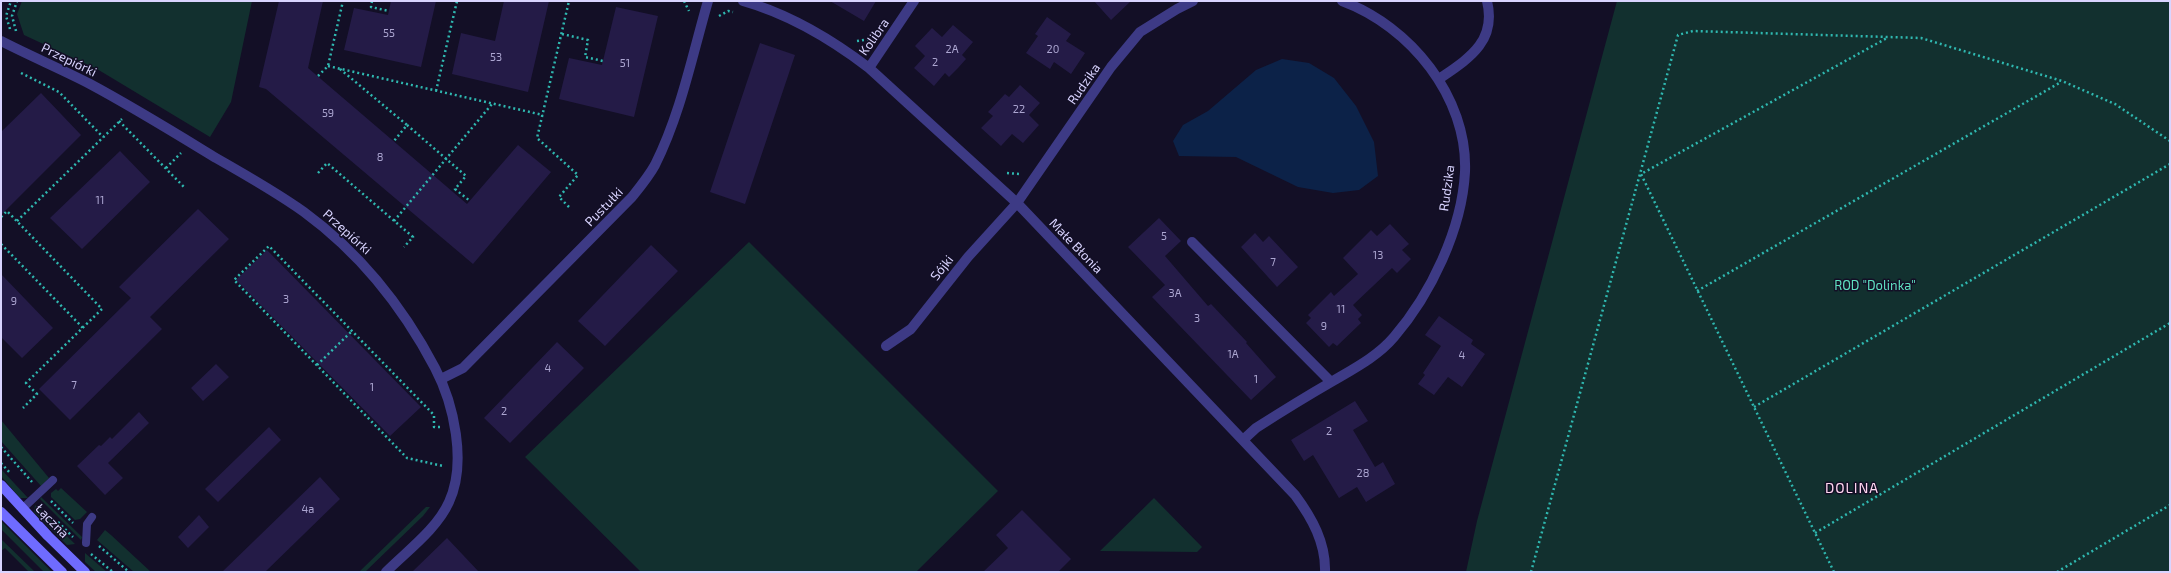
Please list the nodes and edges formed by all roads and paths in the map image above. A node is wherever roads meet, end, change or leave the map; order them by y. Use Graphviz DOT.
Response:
graph roads {
  1 [pos="11,1"];
  2 [pos="17,1"];
  3 [pos="342,1"];
  4 [pos="372,1"];
  5 [pos="457,1"];
  6 [pos="569,1"];
  7 [pos="684,1"];
  8 [pos="708,1"];
  9 [pos="743,1"];
  10 [pos="914,1"];
  11 [pos="1193,1"];
  12 [pos="1342,1"];
  13 [pos="1487,1"];
  14 [pos="389,11"];
  15 [pos="737,12"];
  16 [pos="703,16"];
  17 [pos="9,34"];
  18 [pos="17,34"];
  19 [pos="562,34"];
  20 [pos="1887,38"];
  21 [pos="1,40"];
  22 [pos="603,61"];
  23 [pos="328,66"];
  24 [pos="869,68"];
  25 [pos="340,69"];
  26 [pos="21,73"];
  27 [pos="318,76"];
  28 [pos="1439,79"];
  29 [pos="2062,81"];
  30 [pos="436,91"];
  31 [pos="492,104"];
  32 [pos="543,115"];
  33 [pos="125,116"];
  34 [pos="119,121"];
  35 [pos="407,125"];
  36 [pos="103,137"];
  37 [pos="394,141"];
  38 [pos="2170,141"];
  39 [pos="178,147"];
  40 [pos="446,158"];
  41 [pos="2170,164"];
  42 [pos="166,168"];
  43 [pos="318,173"];
  44 [pos="1641,174"];
  45 [pos="184,187"];
  46 [pos="470,201"];
  47 [pos="1017,203"];
  48 [pos="569,207"];
  49 [pos="1,217"];
  50 [pos="394,221"];
  51 [pos="17,222"];
  52 [pos="1192,242"];
  53 [pos="1,244"];
  54 [pos="404,247"];
  55 [pos="1697,291"];
  56 [pos="2170,323"];
  57 [pos="83,328"];
  58 [pos="352,331"];
  59 [pos="886,346"];
  60 [pos="317,365"];
  61 [pos="441,379"];
  62 [pos="1331,382"];
  63 [pos="1754,407"];
  64 [pos="23,408"];
  65 [pos="445,427"];
  66 [pos="1243,440"];
  67 [pos="1,447"];
  68 [pos="446,461"];
  69 [pos="1,463"];
  70 [pos="445,467"];
  71 [pos="445,473"];
  72 [pos="15,478"];
  73 [pos="53,480"];
  74 [pos="1,485"];
  75 [pos="34,485"];
  76 [pos="46,496"];
  77 [pos="2170,505"];
  78 [pos="22,509"];
  79 [pos="1,512"];
  80 [pos="52,517"];
  81 [pos="92,517"];
  82 [pos="76,526"];
  83 [pos="1815,533"];
  84 [pos="82,542"];
  85 [pos="94,543"];
  86 [pos="89,552"];
  87 [pos="62,572"];
  88 [pos="85,572"];
  89 [pos="113,572"];
  90 [pos="129,572"];
  91 [pos="386,572"];
  92 [pos="1325,572"];
  93 [pos="1531,572"];
  94 [pos="1834,572"];
  95 [pos="2057,572"];
  1 -- 17 [label="path"];
  2 -- 18 [label="path"];
  3 -- 23 [label="path"];
  4 -- 14 [label="path"];
  5 -- 30 [label="path"];
  6 -- 19 [label="path"];
  7 -- 16 [label="path"];
  8 -- 16 [label="street, Pustułki"];
  9 -- 24 [label="street, Małe Błonia"];
  10 -- 24 [label="street, Kolibra"];
  11 -- 47 [label="street, Rudzika"];
  12 -- 28 [label="street, Rudzika"];
  13 -- 28 [label="street"];
  15 -- 16 [label="path"];
  16 -- 61 [label="street, Pustułki"];
  19 -- 22 [label="path"];
  19 -- 32 [label="path"];
  20 -- 29 [label="path"];
  20 -- 44 [label="path"];
  20 -- 44 [label="path"];
  21 -- 61 [label="street, Przepiórki"];
  23 -- 25 [label="path"];
  23 -- 27 [label="path"];
  24 -- 47 [label="street, Małe Błonia"];
  25 -- 30 [label="path"];
  25 -- 35 [label="path"];
  26 -- 36 [label="path"];
  28 -- 62 [label="street, Rudzika"];
  29 -- 38 [label="path"];
  29 -- 55 [label="path"];
  30 -- 31 [label="path"];
  31 -- 32 [label="path"];
  31 -- 40 [label="path"];
  32 -- 48 [label="path"];
  33 -- 34 [label="path"];
  34 -- 36 [label="path"];
  34 -- 42 [label="path"];
  35 -- 37 [label="path"];
  35 -- 40 [label="path"];
  36 -- 51 [label="path"];
  39 -- 42 [label="path"];
  40 -- 46 [label="path"];
  40 -- 50 [label="path"];
  41 -- 63 [label="path"];
  42 -- 45 [label="path"];
  43 -- 50 [label="path"];
  44 -- 55 [label="path"];
  44 -- 93 [label="path"];
  47 -- 59 [label="street, Sójki"];
  47 -- 66 [label="street, Małe Błonia"];
  49 -- 51 [label="path"];
  50 -- 54 [label="path"];
  51 -- 57 [label="path"];
  52 -- 62 [label="street"];
  53 -- 57 [label="path"];
  55 -- 63 [label="path"];
  56 -- 83 [label="path"];
  57 -- 64 [label="path"];
  58 -- 60 [label="path"];
  58 -- 60 [label="path"];
  58 -- 65 [label="path"];
  60 -- 70 [label="path"];
  61 -- 91 [label="street, Przepiórki"];
  62 -- 66 [label="street, Rudzika"];
  63 -- 83 [label="path"];
  66 -- 92 [label="street, Małe Błonia"];
  67 -- 75 [label="path"];
  68 -- 70 [label="path"];
  69 -- 72 [label="path"];
  70 -- 71 [label="path"];
  73 -- 78 [label="lane"];
  74 -- 78 [label="street, Łączna"];
  76 -- 82 [label="path"];
  77 -- 95 [label="path"];
  78 -- 88 [label="street, Łączna"];
  79 -- 87 [label="street"];
  80 -- 84 [label="path"];
  81 -- 84 [label="lane"];
  83 -- 94 [label="path"];
  85 -- 90 [label="path"];
  86 -- 89 [label="path"];
}
